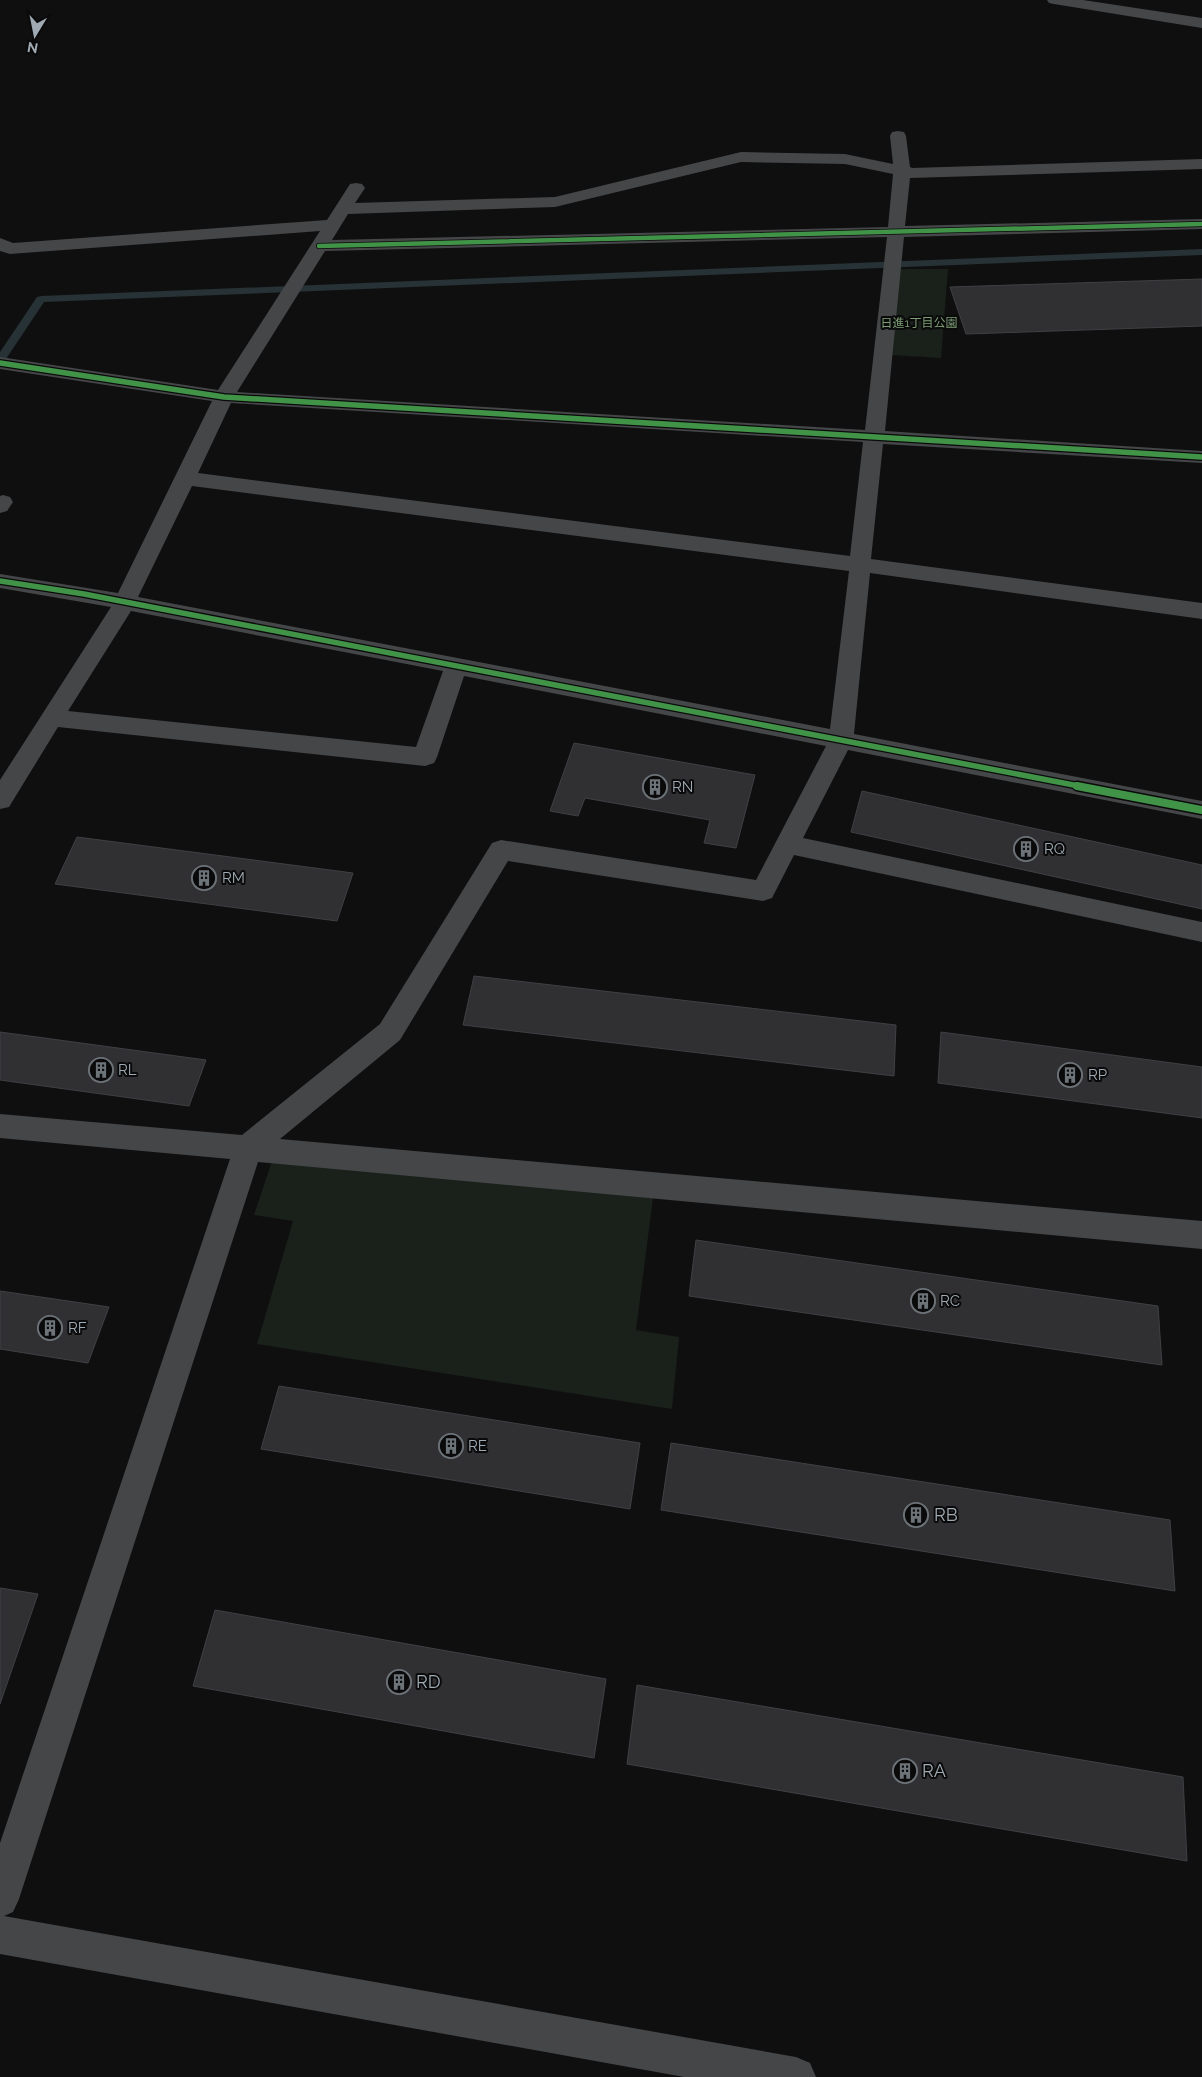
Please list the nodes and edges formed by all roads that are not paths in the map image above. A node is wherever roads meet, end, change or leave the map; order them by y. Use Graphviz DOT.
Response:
graph roads {
  1 [pos="1054,0"];
  2 [pos="1202,23"];
  3 [pos="898,136"];
  4 [pos="1202,164"];
  5 [pos="902,171"];
  6 [pos="356,188"];
  7 [pos="337,217"];
  8 [pos="1202,224"];
  9 [pos="896,232"];
  10 [pos="1,245"];
  11 [pos="319,246"];
  12 [pos="0,363"];
  13 [pos="224,397"];
  14 [pos="875,437"];
  15 [pos="1202,457"];
  16 [pos="184,478"];
  17 [pos="861,565"];
  18 [pos="0,581"];
  19 [pos="124,602"];
  20 [pos="1202,611"];
  21 [pos="456,666"];
  22 [pos="52,718"];
  23 [pos="841,741"];
  24 [pos="0,800"];
  25 [pos="1202,810"];
  26 [pos="787,844"];
  27 [pos="1202,932"];
  28 [pos="0,1126"];
  29 [pos="248,1148"];
  30 [pos="1202,1235"];
  31 [pos="0,1899"];
  32 [pos="0,1935"];
  33 [pos="796,2077"];
  1 -- 2 [label="street"];
  3 -- 5 [label="street"];
  4 -- 5 [label="street"];
  5 -- 7 [label="street"];
  5 -- 9 [label="street"];
  6 -- 7 [label="street"];
  7 -- 10 [label="street"];
  7 -- 11 [label="street"];
  8 -- 9 [label="street"];
  9 -- 11 [label="street"];
  9 -- 14 [label="street"];
  11 -- 13 [label="street"];
  12 -- 13 [label="street"];
  13 -- 14 [label="street"];
  13 -- 16 [label="street"];
  14 -- 15 [label="street"];
  14 -- 17 [label="street"];
  16 -- 17 [label="street"];
  16 -- 19 [label="street"];
  17 -- 20 [label="street"];
  17 -- 23 [label="street"];
  18 -- 19 [label="street"];
  19 -- 21 [label="street"];
  19 -- 22 [label="street"];
  21 -- 22 [label="street"];
  21 -- 23 [label="street"];
  22 -- 24 [label="street"];
  23 -- 25 [label="street"];
  23 -- 26 [label="street"];
  26 -- 27 [label="street"];
  26 -- 29 [label="street"];
  28 -- 29 [label="street"];
  29 -- 30 [label="street"];
  29 -- 31 [label="street"];
  32 -- 33 [label="street"];
}
